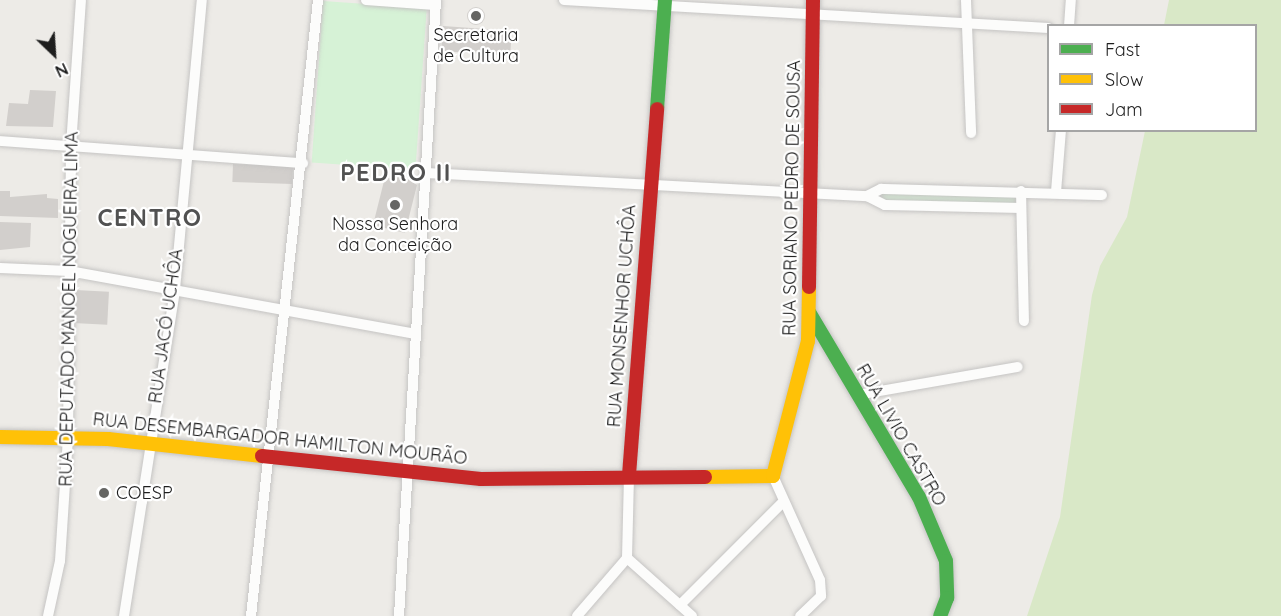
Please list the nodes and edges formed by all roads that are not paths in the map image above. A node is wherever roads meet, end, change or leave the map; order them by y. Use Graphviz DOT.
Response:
graph roads {
  1 [pos="81,0"];
  2 [pos="202,0"];
  3 [pos="318,0"];
  4 [pos="366,0"];
  5 [pos="564,0"];
  6 [pos="966,0"];
  7 [pos="1071,0"];
  8 [pos="436,3"];
  9 [pos="665,3"];
  10 [pos="813,7"];
  11 [pos="968,24"];
  12 [pos="1069,24"];
  13 [pos="1047,28"];
  14 [pos="1061,132"];
  15 [pos="971,133"];
  16 [pos="0,141"];
  17 [pos="71,146"];
  18 [pos="185,152"];
  19 [pos="303,163"];
  20 [pos="426,173"];
  21 [pos="649,189"];
  22 [pos="1022,191"];
  23 [pos="1056,192"];
  24 [pos="1102,195"];
  25 [pos="810,196"];
  26 [pos="867,196"];
  27 [pos="1021,208"];
  28 [pos="0,268"];
  29 [pos="69,271"];
  30 [pos="175,289"];
  31 [pos="809,312"];
  32 [pos="287,313"];
  33 [pos="1024,321"];
  34 [pos="414,333"];
  35 [pos="1017,367"];
  36 [pos="857,395"];
  37 [pos="69,436"];
  38 [pos="0,438"];
  39 [pos="149,443"];
  40 [pos="270,460"];
  41 [pos="406,472"];
  42 [pos="629,475"];
  43 [pos="772,476"];
  44 [pos="782,504"];
  45 [pos="627,558"];
  46 [pos="680,605"];
  47 [pos="48,616"];
  48 [pos="124,616"];
  49 [pos="251,616"];
  50 [pos="399,616"];
  51 [pos="577,616"];
  52 [pos="692,616"];
  53 [pos="800,616"];
  54 [pos="940,616"];
  1 -- 17 [label="street, RUA DEPUTADO MANOEL NOGUEIRA LIMA"];
  2 -- 18 [label="street, RUA JACÓ UCHÔA"];
  3 -- 19 [label="street"];
  4 -- 8 [label="street"];
  5 -- 9 [label="street"];
  6 -- 11 [label="street"];
  7 -- 12 [label="street"];
  8 -- 20 [label="street"];
  9 -- 10 [label="street"];
  9 -- 21 [label="street, RUA MONSENHOR UCHÔA"];
  10 -- 11 [label="street"];
  10 -- 25 [label="street, RUA SORIANO PEDRO DE SOUSA"];
  11 -- 13 [label="street"];
  11 -- 15 [label="street"];
  14 -- 23 [label="street"];
  16 -- 17 [label="street"];
  17 -- 18 [label="street"];
  17 -- 29 [label="street, RUA DEPUTADO MANOEL NOGUEIRA LIMA"];
  18 -- 19 [label="street"];
  18 -- 30 [label="street, RUA JACÓ UCHÔA"];
  19 -- 32 [label="street"];
  20 -- 21 [label="street"];
  20 -- 34 [label="street"];
  21 -- 25 [label="street"];
  21 -- 42 [label="street, RUA MONSENHOR UCHÔA"];
  22 -- 23 [label="street"];
  22 -- 26 [label="street"];
  22 -- 27 [label="street"];
  23 -- 24 [label="street"];
  25 -- 26 [label="street"];
  25 -- 31 [label="street, RUA SORIANO PEDRO DE SOUSA"];
  26 -- 27 [label="street"];
  27 -- 33 [label="street"];
  28 -- 29 [label="street"];
  29 -- 30 [label="street"];
  29 -- 37 [label="street, RUA DEPUTADO MANOEL NOGUEIRA LIMA"];
  30 -- 32 [label="street"];
  30 -- 39 [label="street, RUA JACÓ UCHÔA"];
  31 -- 36 [label="street, RUA LIVIO CASTRO"];
  31 -- 43 [label="street, RUA SORIANO PEDRO DE SOUSA"];
  32 -- 34 [label="street"];
  32 -- 40 [label="street"];
  34 -- 41 [label="street"];
  35 -- 36 [label="street"];
  36 -- 54 [label="street, RUA LIVIO CASTRO"];
  37 -- 38 [label="street, RUA DESEMBARGADOR HAMILTON MOURÃO"];
  37 -- 39 [label="street, RUA DESEMBARGADOR HAMILTON MOURÃO"];
  37 -- 47 [label="street, RUA DEPUTADO MANOEL NOGUEIRA LIMA"];
  39 -- 40 [label="street, RUA DESEMBARGADOR HAMILTON MOURÃO"];
  39 -- 48 [label="street, RUA JACÓ UCHÔA"];
  40 -- 41 [label="street, RUA DESEMBARGADOR HAMILTON MOURÃO"];
  40 -- 49 [label="street"];
  41 -- 42 [label="street, RUA DESEMBARGADOR HAMILTON MOURÃO"];
  41 -- 50 [label="street"];
  42 -- 43 [label="street, RUA DESEMBARGADOR HAMILTON MOURÃO"];
  42 -- 45 [label="street, RUA MONSENHOR UCHÔA"];
  43 -- 44 [label="street"];
  44 -- 46 [label="street"];
  44 -- 53 [label="street"];
  45 -- 46 [label="street"];
  45 -- 51 [label="street"];
  46 -- 52 [label="street"];
}
